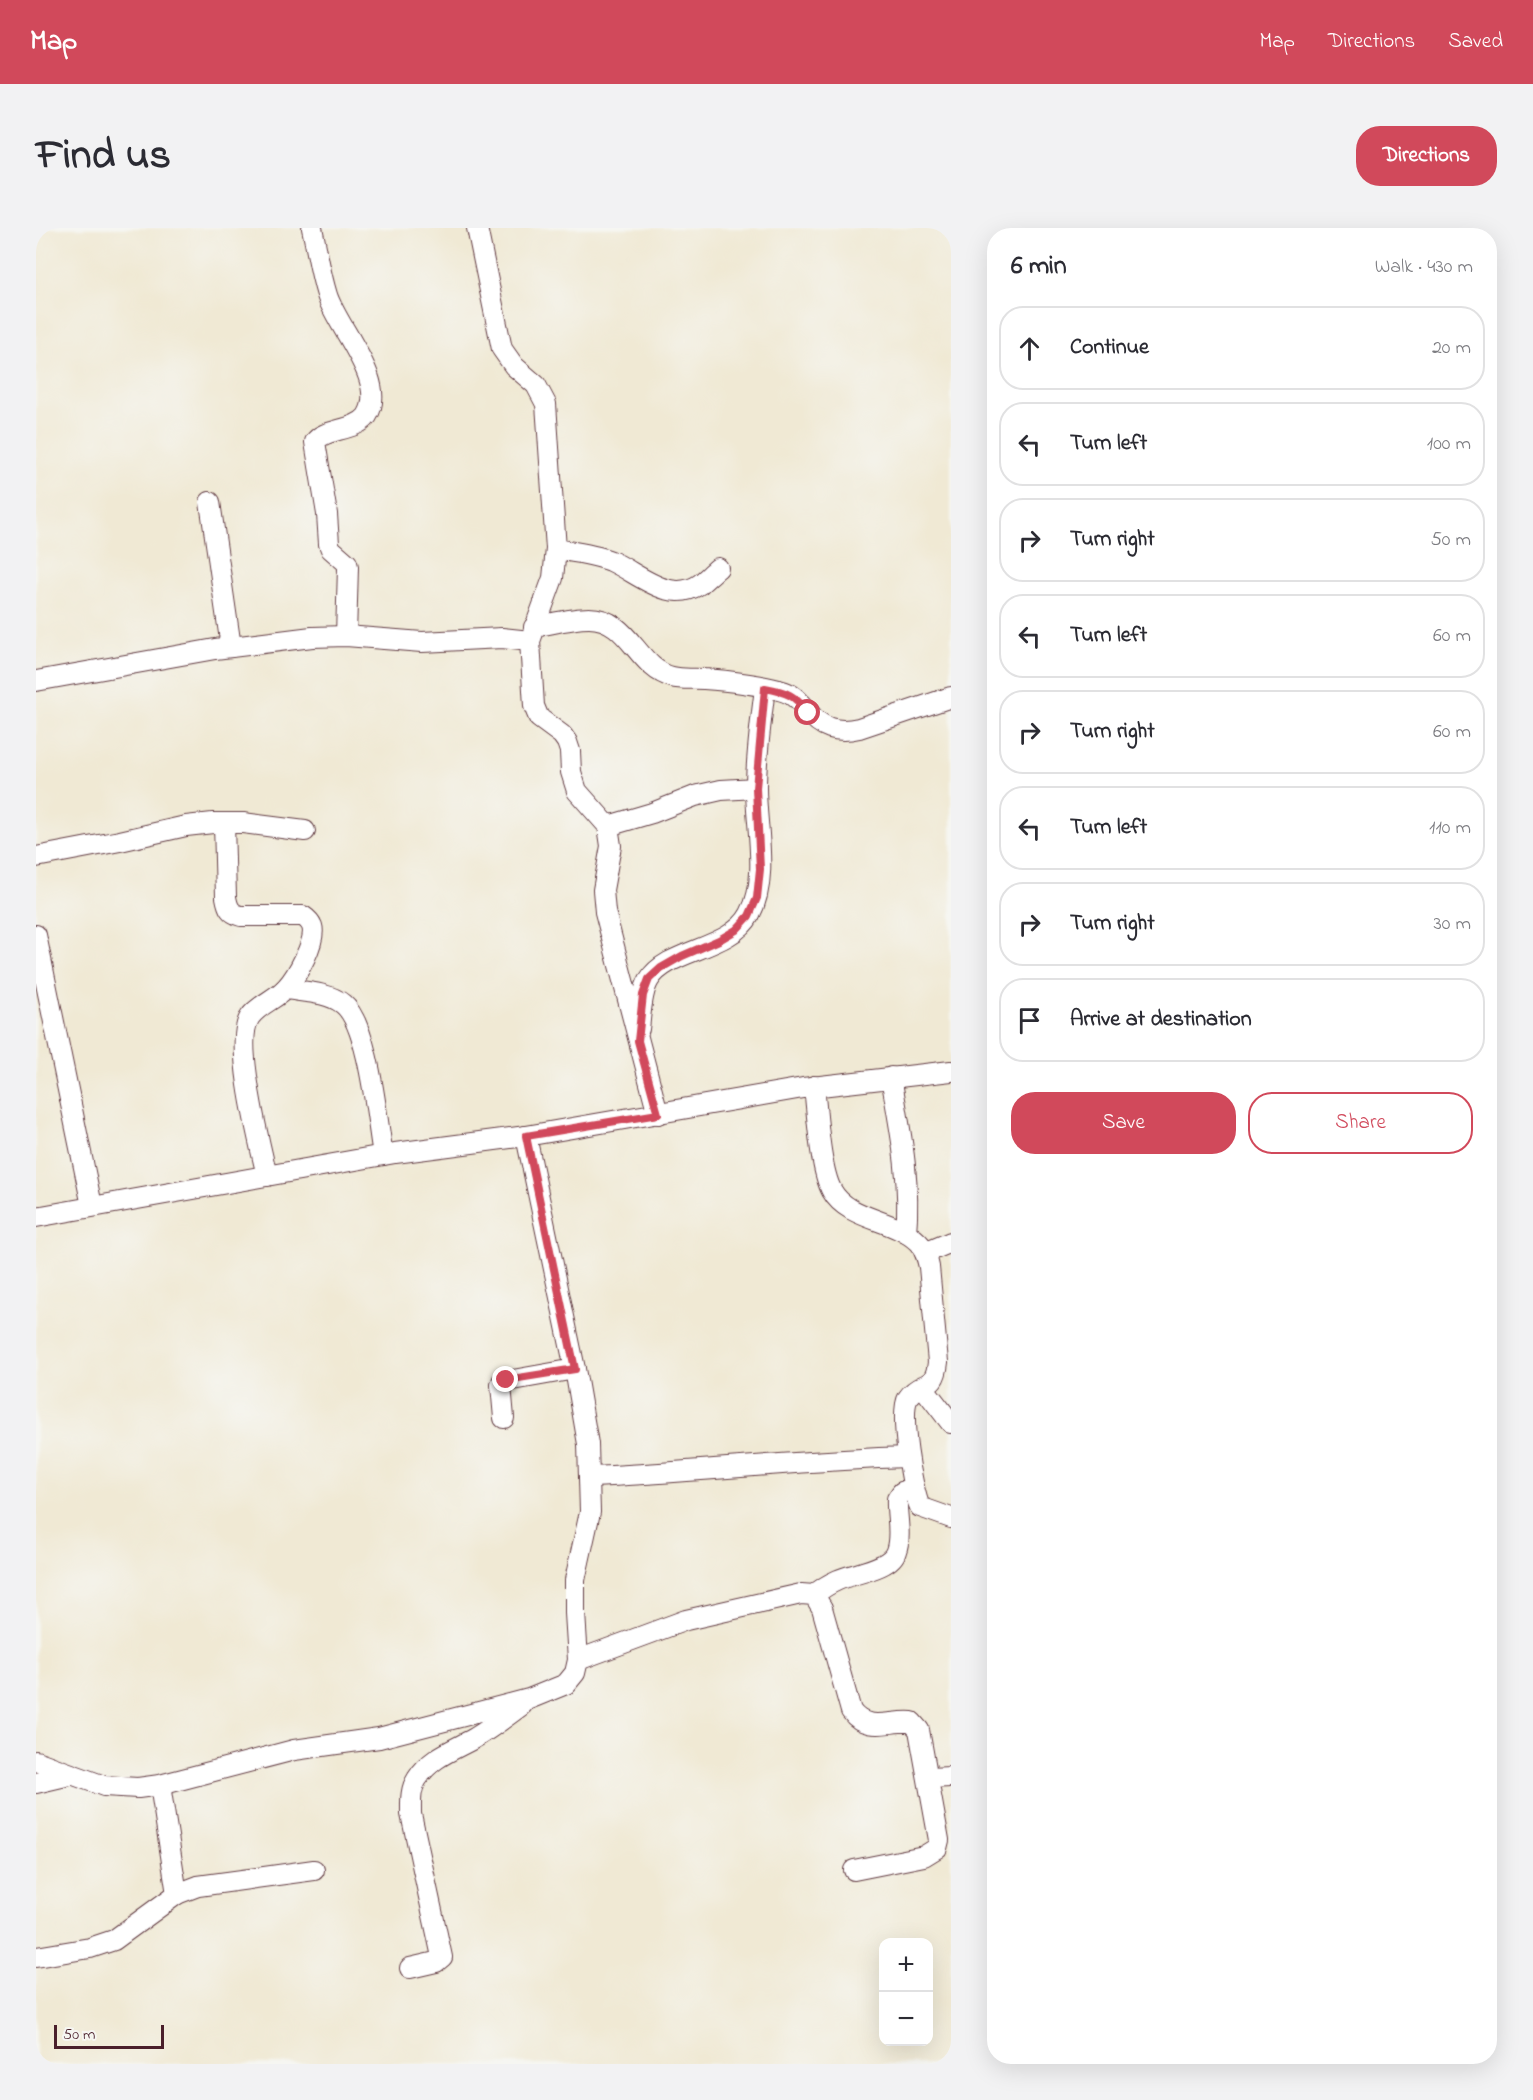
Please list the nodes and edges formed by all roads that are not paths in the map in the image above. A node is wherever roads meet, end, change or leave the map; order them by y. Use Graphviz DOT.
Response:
graph roads {
  1 [pos="312,228"];
  2 [pos="477,228"];
  3 [pos="210,502"];
  4 [pos="556,549"];
  5 [pos="717,568"];
  6 [pos="532,634"];
  7 [pos="346,636"];
  8 [pos="231,647"];
  9 [pos="36,681"];
  10 [pos="765,688"];
  11 [pos="951,697"];
  12 [pos="756,788"];
  13 [pos="224,823"];
  14 [pos="608,826"];
  15 [pos="305,831"];
  16 [pos="36,857"];
  17 [pos="36,935"];
  18 [pos="285,989"];
  19 [pos="638,1041"];
  20 [pos="951,1071"];
  21 [pos="891,1077"];
  22 [pos="814,1086"];
  23 [pos="658,1114"];
  24 [pos="526,1136"];
  25 [pos="383,1155"];
  26 [pos="267,1176"];
  27 [pos="92,1206"];
  28 [pos="36,1217"];
  29 [pos="906,1233"];
  30 [pos="951,1242"];
  31 [pos="925,1253"];
  32 [pos="575,1369"];
  33 [pos="923,1387"];
  34 [pos="504,1419"];
  35 [pos="951,1423"];
  36 [pos="909,1457"];
  37 [pos="590,1477"];
  38 [pos="914,1488"];
  39 [pos="951,1518"];
  40 [pos="814,1595"];
  41 [pos="578,1660"];
  42 [pos="529,1699"];
  43 [pos="36,1761"];
  44 [pos="70,1774"];
  45 [pos="951,1777"];
  46 [pos="929,1778"];
  47 [pos="36,1783"];
  48 [pos="160,1785"];
  49 [pos="942,1852"];
  50 [pos="314,1870"];
  51 [pos="854,1870"];
  52 [pos="177,1894"];
  53 [pos="36,1957"];
  54 [pos="410,1968"];
  1 -- 7 [label="street"];
  2 -- 4 [label="street"];
  3 -- 8 [label="street"];
  4 -- 5 [label="street"];
  4 -- 6 [label="street"];
  6 -- 7 [label="street"];
  6 -- 10 [label="street"];
  6 -- 14 [label="street"];
  7 -- 8 [label="street"];
  8 -- 9 [label="street"];
  10 -- 11 [label="street"];
  10 -- 12 [label="street"];
  12 -- 14 [label="street"];
  12 -- 19 [label="street"];
  13 -- 15 [label="street"];
  13 -- 16 [label="street"];
  13 -- 18 [label="street"];
  14 -- 19 [label="street"];
  17 -- 27 [label="street"];
  18 -- 25 [label="street"];
  18 -- 26 [label="street"];
  19 -- 23 [label="street"];
  20 -- 21 [label="street"];
  21 -- 22 [label="street"];
  21 -- 29 [label="street"];
  22 -- 23 [label="street"];
  22 -- 29 [label="street"];
  23 -- 24 [label="street"];
  24 -- 25 [label="street"];
  24 -- 32 [label="street"];
  25 -- 26 [label="street"];
  26 -- 27 [label="street"];
  27 -- 28 [label="street"];
  29 -- 31 [label="street"];
  30 -- 31 [label="street"];
  31 -- 33 [label="street"];
  32 -- 34 [label="street"];
  32 -- 37 [label="street"];
  33 -- 35 [label="street"];
  33 -- 36 [label="street"];
  36 -- 37 [label="street"];
  36 -- 38 [label="street"];
  37 -- 41 [label="street"];
  38 -- 39 [label="street"];
  38 -- 40 [label="street"];
  40 -- 41 [label="street"];
  40 -- 46 [label="street"];
  41 -- 42 [label="street"];
  42 -- 48 [label="street"];
  42 -- 54 [label="street"];
  43 -- 44 [label="street"];
  44 -- 47 [label="street"];
  44 -- 48 [label="street"];
  45 -- 46 [label="street"];
  46 -- 49 [label="street"];
  48 -- 52 [label="street"];
  49 -- 51 [label="street"];
  50 -- 52 [label="street"];
  52 -- 53 [label="street"];
}
